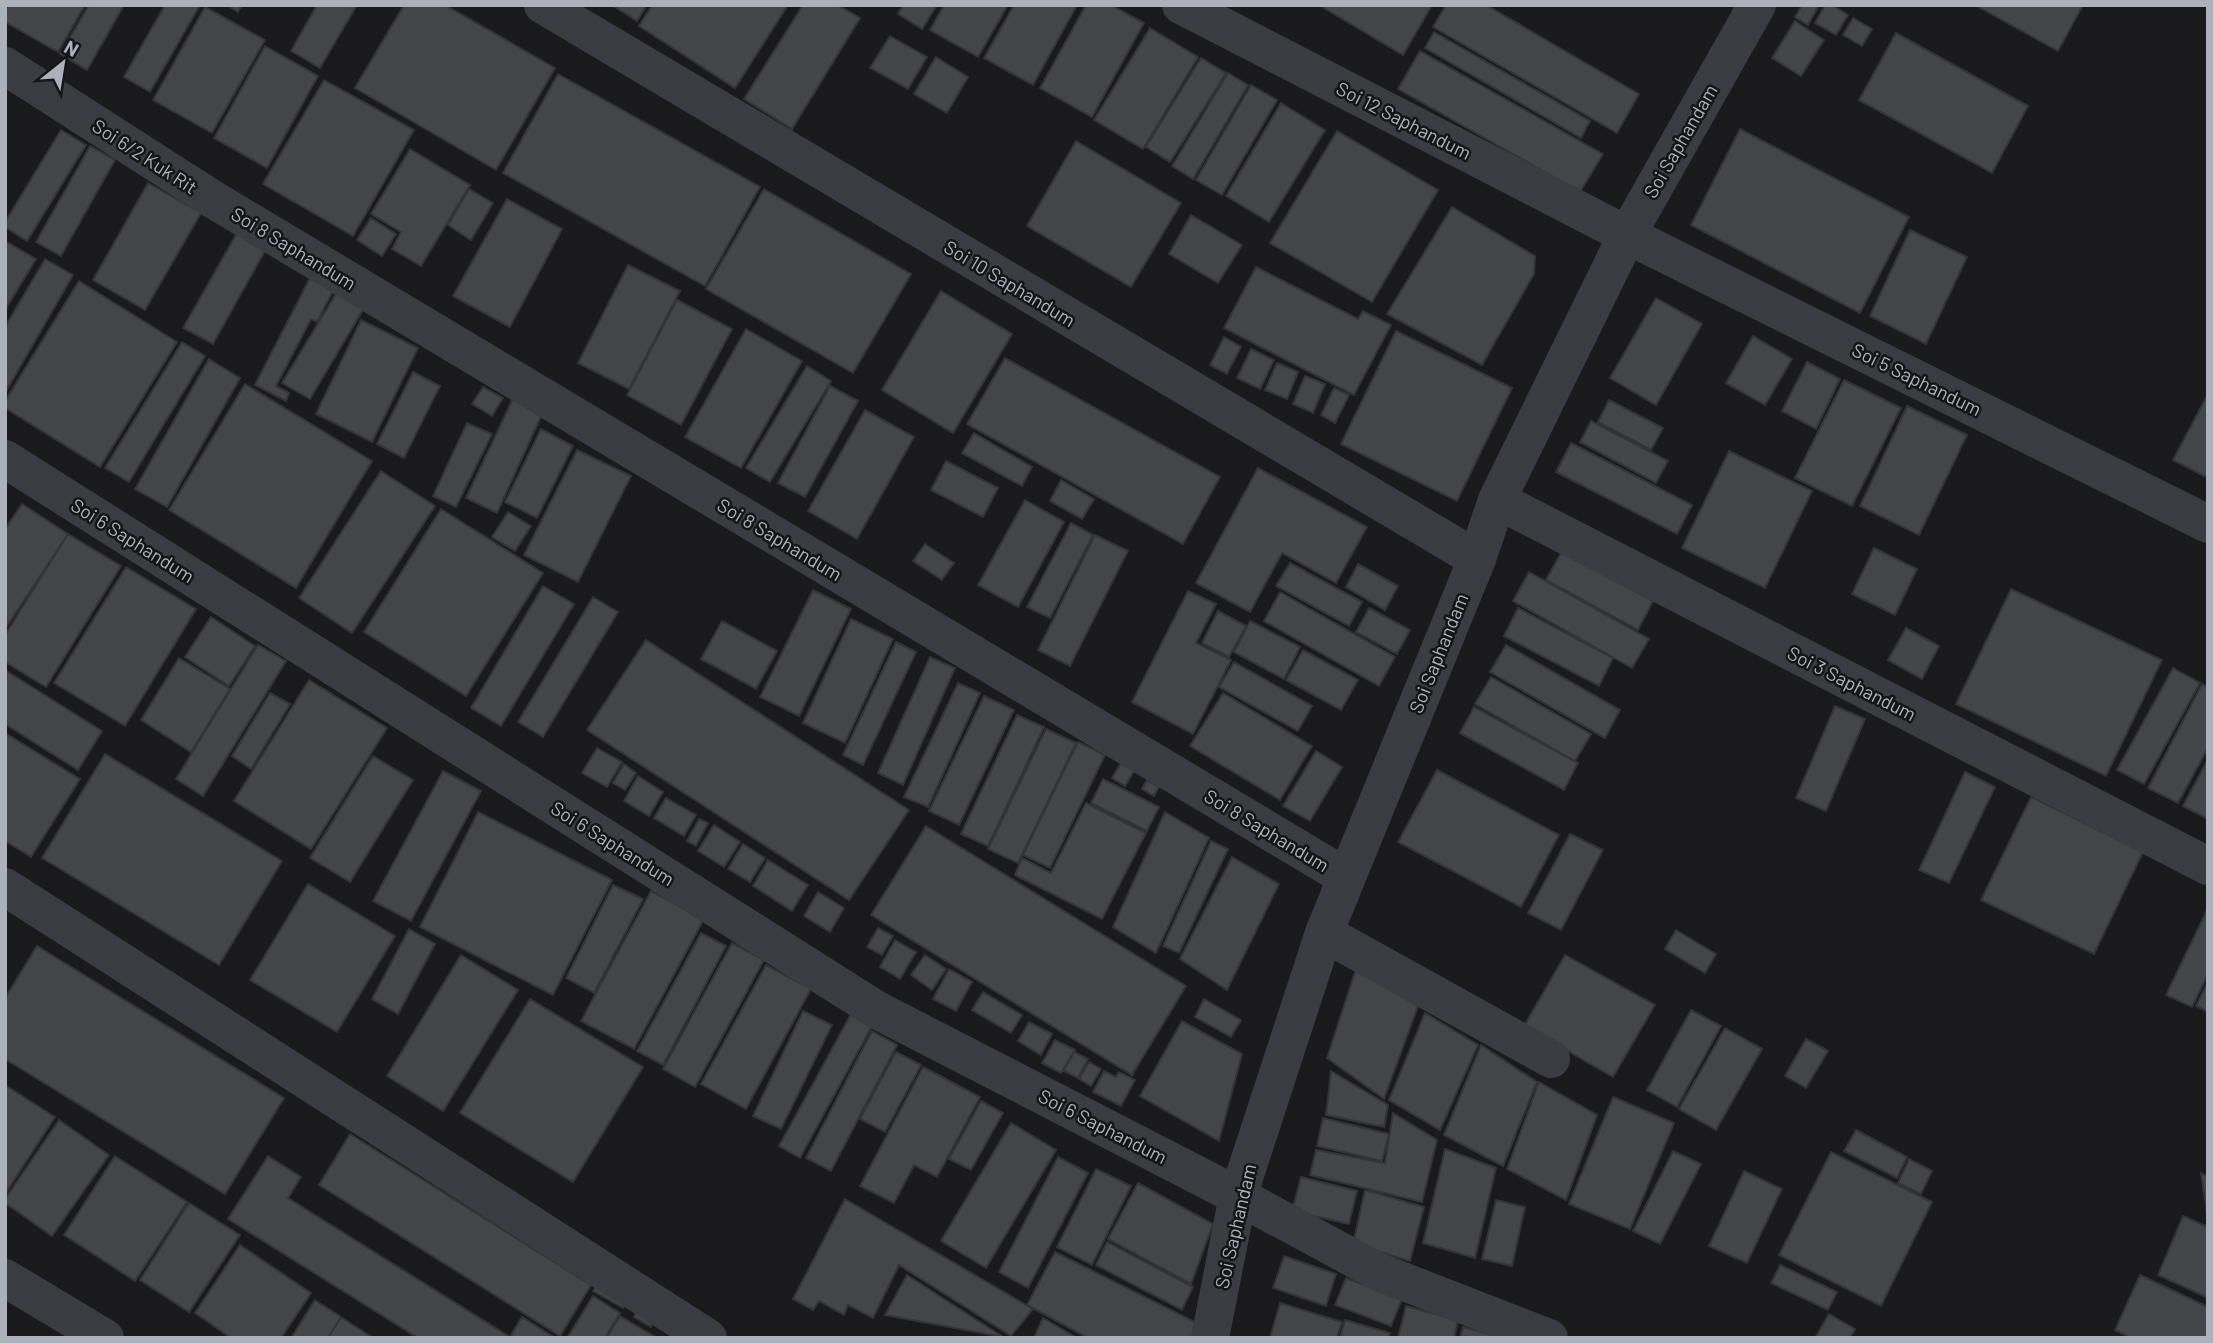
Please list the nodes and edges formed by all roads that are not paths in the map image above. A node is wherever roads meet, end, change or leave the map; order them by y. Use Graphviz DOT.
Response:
graph roads {
  1 [pos="543,5"];
  2 [pos="1181,5"];
  3 [pos="1757,5"];
  4 [pos="5,66"];
  5 [pos="214,200"];
  6 [pos="1627,235"];
  7 [pos="5,459"];
  8 [pos="1497,500"];
  9 [pos="2208,524"];
  10 [pos="1477,559"];
  11 [pos="2208,866"];
  12 [pos="1346,877"];
  13 [pos="5,887"];
  14 [pos="1324,933"];
  15 [pos="1551,1059"];
  16 [pos="1238,1196"];
  17 [pos="5,1278"];
  18 [pos="105,1338"];
  19 [pos="708,1338"];
  20 [pos="1210,1338"];
  21 [pos="1549,1338"];
  1 -- 10 [label="street, Soi 10 Saphandum"];
  2 -- 6 [label="street, Soi 12 Saphandum"];
  3 -- 6 [label="street, Soi Saphandam"];
  4 -- 5 [label="street, Soi 6/2 Kuk Rit"];
  5 -- 12 [label="street, Soi 8 Saphandum"];
  6 -- 8 [label="street, Soi Saphandam"];
  6 -- 9 [label="street, Soi 5 Saphandum"];
  7 -- 16 [label="street, Soi 6 Saphandum"];
  8 -- 10 [label="street, Soi Saphandam"];
  8 -- 11 [label="street, Soi 3 Saphandum"];
  10 -- 12 [label="street, Soi Saphandam"];
  12 -- 14 [label="street, Soi Saphandam"];
  13 -- 19 [label="street"];
  14 -- 15 [label="street"];
  14 -- 16 [label="street, Soi Saphandam"];
  16 -- 20 [label="street, Soi Saphandam"];
  16 -- 21 [label="street, Soi 6 Saphandum"];
  17 -- 18 [label="street"];
}
